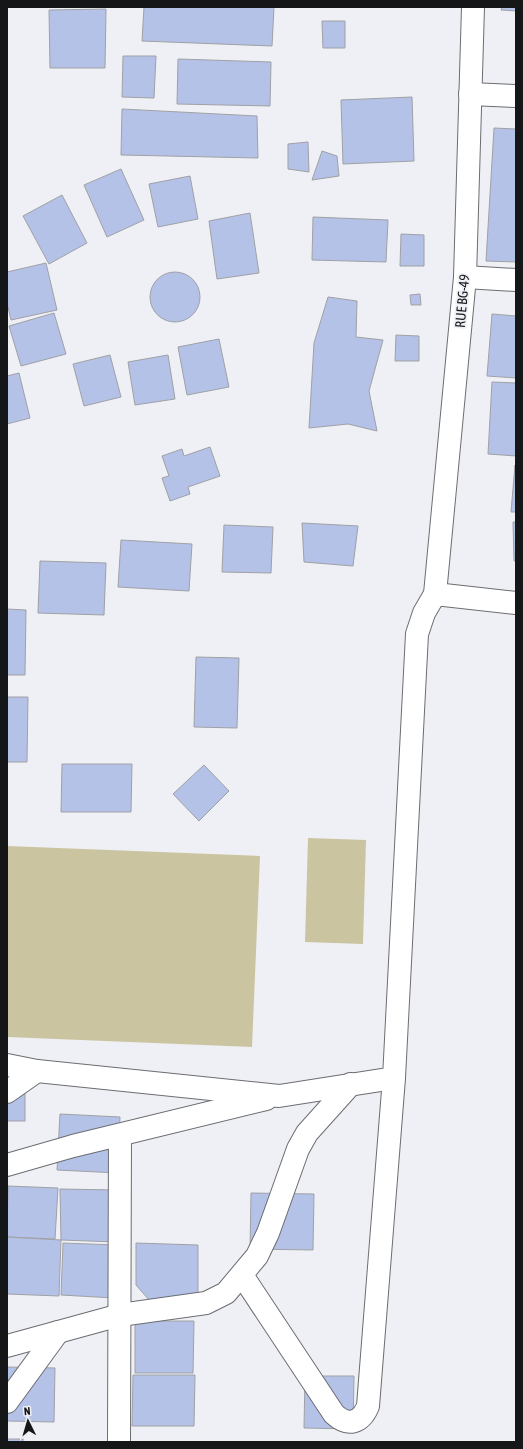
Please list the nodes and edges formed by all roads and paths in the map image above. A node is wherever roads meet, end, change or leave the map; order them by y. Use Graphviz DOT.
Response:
graph roads {
  1 [pos="473,7"];
  2 [pos="470,94"];
  3 [pos="516,96"];
  4 [pos="465,277"];
  5 [pos="516,280"];
  6 [pos="435,594"];
  7 [pos="516,603"];
  8 [pos="7,1065"];
  9 [pos="37,1071"];
  10 [pos="394,1078"];
  11 [pos="351,1084"];
  12 [pos="7,1092"];
  13 [pos="279,1096"];
  14 [pos="120,1136"];
  15 [pos="7,1164"];
  16 [pos="242,1275"];
  17 [pos="120,1315"];
  18 [pos="58,1332"];
  19 [pos="7,1346"];
  20 [pos="7,1402"];
  21 [pos="119,1442"];
  1 -- 2 [label="street, RUE BG-49"];
  2 -- 3 [label="street"];
  2 -- 4 [label="street, RUE BG-49"];
  4 -- 5 [label="street"];
  4 -- 6 [label="street, RUE BG-49"];
  6 -- 7 [label="street"];
  6 -- 10 [label="street"];
  8 -- 9 [label="street"];
  9 -- 12 [label="street"];
  9 -- 13 [label="street"];
  10 -- 11 [label="street"];
  10 -- 16 [label="street"];
  11 -- 13 [label="street"];
  11 -- 16 [label="street"];
  13 -- 14 [label="street"];
  14 -- 15 [label="street"];
  14 -- 17 [label="street"];
  16 -- 17 [label="street"];
  17 -- 18 [label="street"];
  17 -- 21 [label="street"];
  18 -- 19 [label="street"];
  18 -- 20 [label="street"];
}
